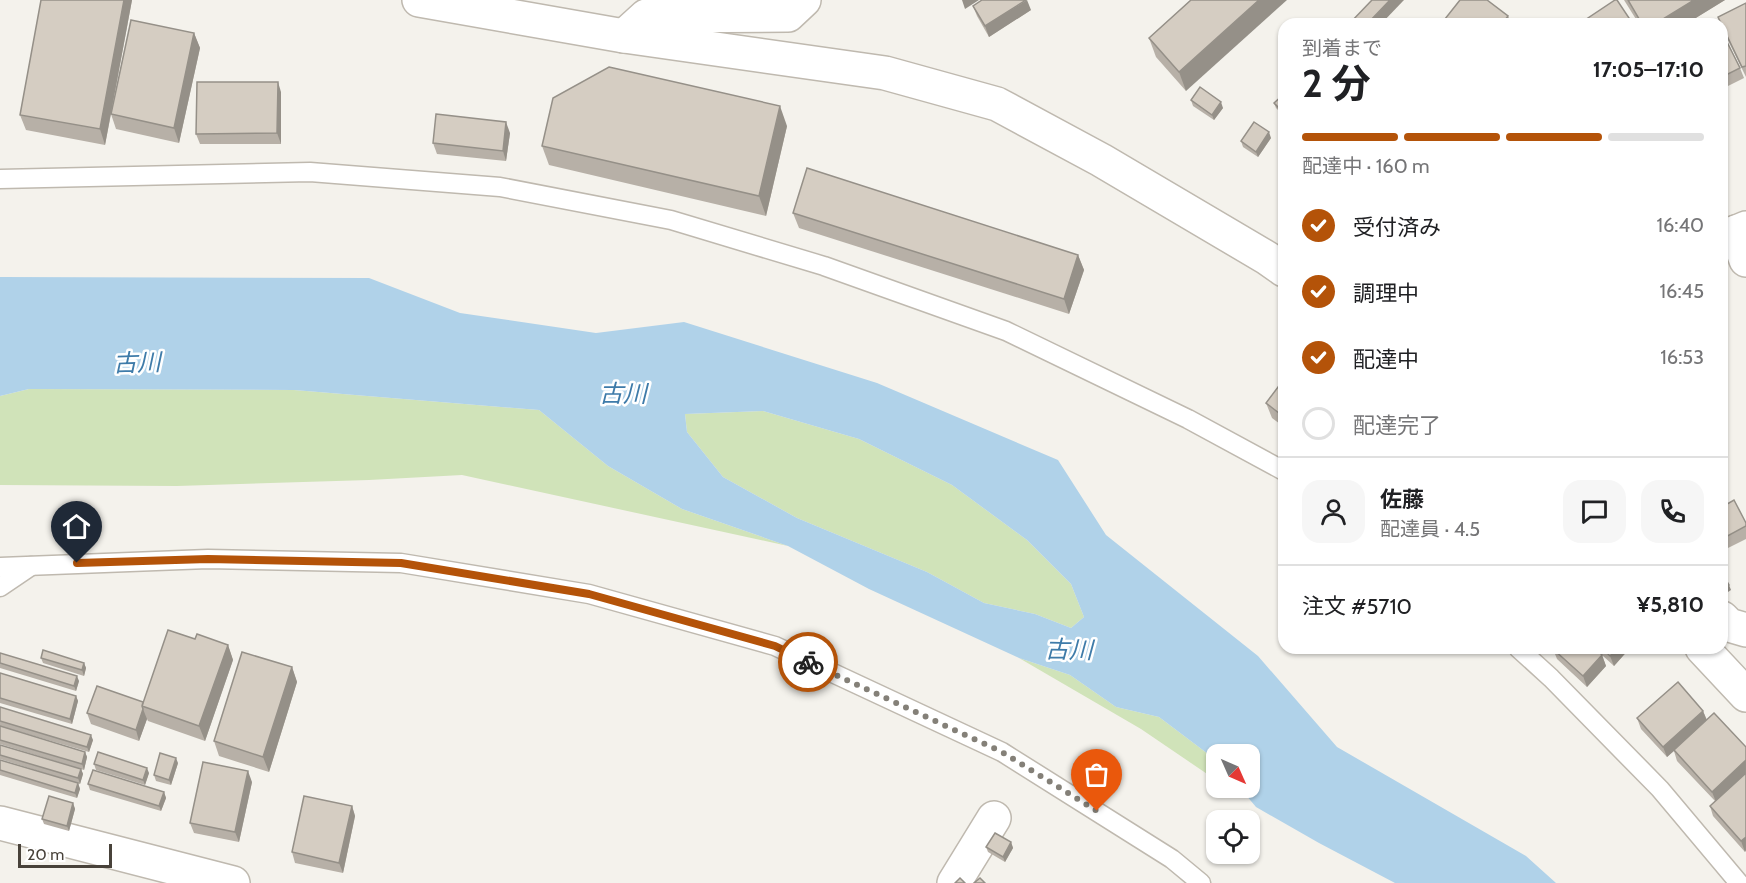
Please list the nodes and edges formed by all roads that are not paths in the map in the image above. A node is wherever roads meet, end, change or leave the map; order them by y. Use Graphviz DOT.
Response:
graph roads {
  1 [pos="419,0"];
  2 [pos="804,0"];
  3 [pos="624,36"];
  4 [pos="0,179"];
  5 [pos="1278,266"];
  6 [pos="1278,468"];
  7 [pos="34,565"];
  8 [pos="0,567"];
  9 [pos="0,586"];
  10 [pos="1728,624"];
  11 [pos="1746,630"];
  12 [pos="1525,654"];
  13 [pos="1708,654"];
  14 [pos="1746,695"];
  15 [pos="994,818"];
  16 [pos="0,823"];
  17 [pos="233,883"];
  18 [pos="954,883"];
  19 [pos="1201,883"];
  20 [pos="1739,883"];
  1 -- 3 [label="street"];
  2 -- 3 [label="street"];
  3 -- 5 [label="street"];
  4 -- 6 [label="lane"];
  7 -- 8 [label="lane"];
  7 -- 9 [label="lane"];
  7 -- 19 [label="lane"];
  10 -- 11 [label="street"];
  12 -- 20 [label="lane"];
  13 -- 14 [label="street"];
  15 -- 18 [label="street"];
  16 -- 17 [label="street"];
}
